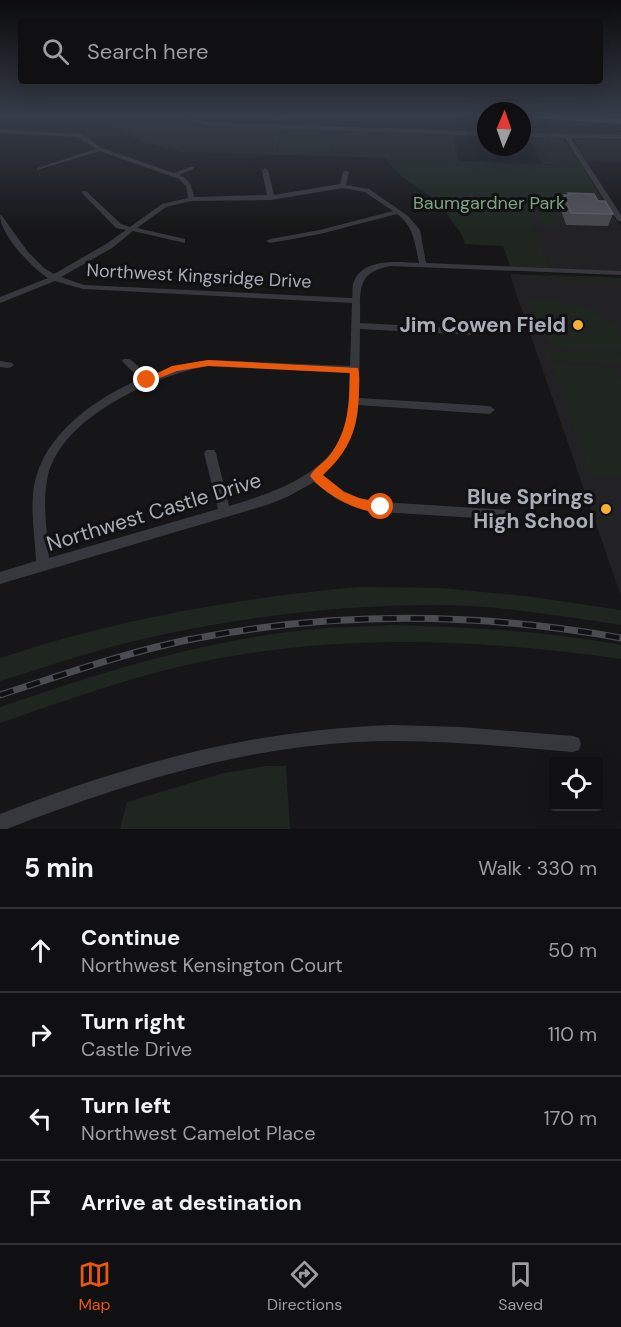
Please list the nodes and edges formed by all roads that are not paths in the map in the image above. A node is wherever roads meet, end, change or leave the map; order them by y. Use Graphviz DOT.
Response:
graph roads {
  1 [pos="88,153"];
  2 [pos="110,153"];
  3 [pos="578,153"];
  4 [pos="192,168"];
  5 [pos="39,169"];
  6 [pos="265,170"];
  7 [pos="346,172"];
  8 [pos="175,175"];
  9 [pos="344,186"];
  10 [pos="84,192"];
  11 [pos="271,198"];
  12 [pos="191,199"];
  13 [pos="398,212"];
  14 [pos="0,216"];
  15 [pos="621,220"];
  16 [pos="131,230"];
  17 [pos="182,241"];
  18 [pos="270,241"];
  19 [pos="423,265"];
  20 [pos="621,275"];
  21 [pos="52,279"];
  22 [pos="0,300"];
  23 [pos="357,301"];
  24 [pos="356,326"];
  25 [pos="474,332"];
  26 [pos="127,361"];
  27 [pos="355,370"];
  28 [pos="147,380"];
  29 [pos="354,401"];
  30 [pos="490,410"];
  31 [pos="210,453"];
  32 [pos="315,476"];
  33 [pos="225,512"];
  34 [pos="509,515"];
  35 [pos="43,565"];
  36 [pos="0,578"];
  37 [pos="573,744"];
  38 [pos="0,823"];
  1 -- 5 [label="street"];
  2 -- 8 [label="street"];
  3 -- 15 [label="street"];
  4 -- 8 [label="street"];
  6 -- 11 [label="street"];
  7 -- 9 [label="street"];
  8 -- 12 [label="street"];
  9 -- 11 [label="street"];
  9 -- 13 [label="street"];
  10 -- 16 [label="street"];
  11 -- 12 [label="street"];
  12 -- 16 [label="street"];
  13 -- 18 [label="street"];
  13 -- 19 [label="street"];
  14 -- 21 [label="street, Northwest Kingsridge Drive"];
  16 -- 17 [label="street"];
  16 -- 21 [label="street"];
  19 -- 20 [label="street"];
  19 -- 23 [label="street"];
  21 -- 22 [label="street"];
  21 -- 23 [label="street, Northwest Kingsridge Drive"];
  23 -- 24 [label="street"];
  24 -- 25 [label="street"];
  24 -- 27 [label="street"];
  26 -- 28 [label="street"];
  27 -- 28 [label="street"];
  27 -- 29 [label="street, Northwest Castle Drive"];
  28 -- 35 [label="street"];
  29 -- 30 [label="street"];
  29 -- 32 [label="street, Northwest Castle Drive"];
  31 -- 33 [label="street"];
  32 -- 33 [label="street, Northwest Castle Drive"];
  32 -- 34 [label="street"];
  33 -- 35 [label="street, Northwest Castle Drive"];
  35 -- 36 [label="street, Northwest Castle Drive"];
  37 -- 38 [label="street"];
}
